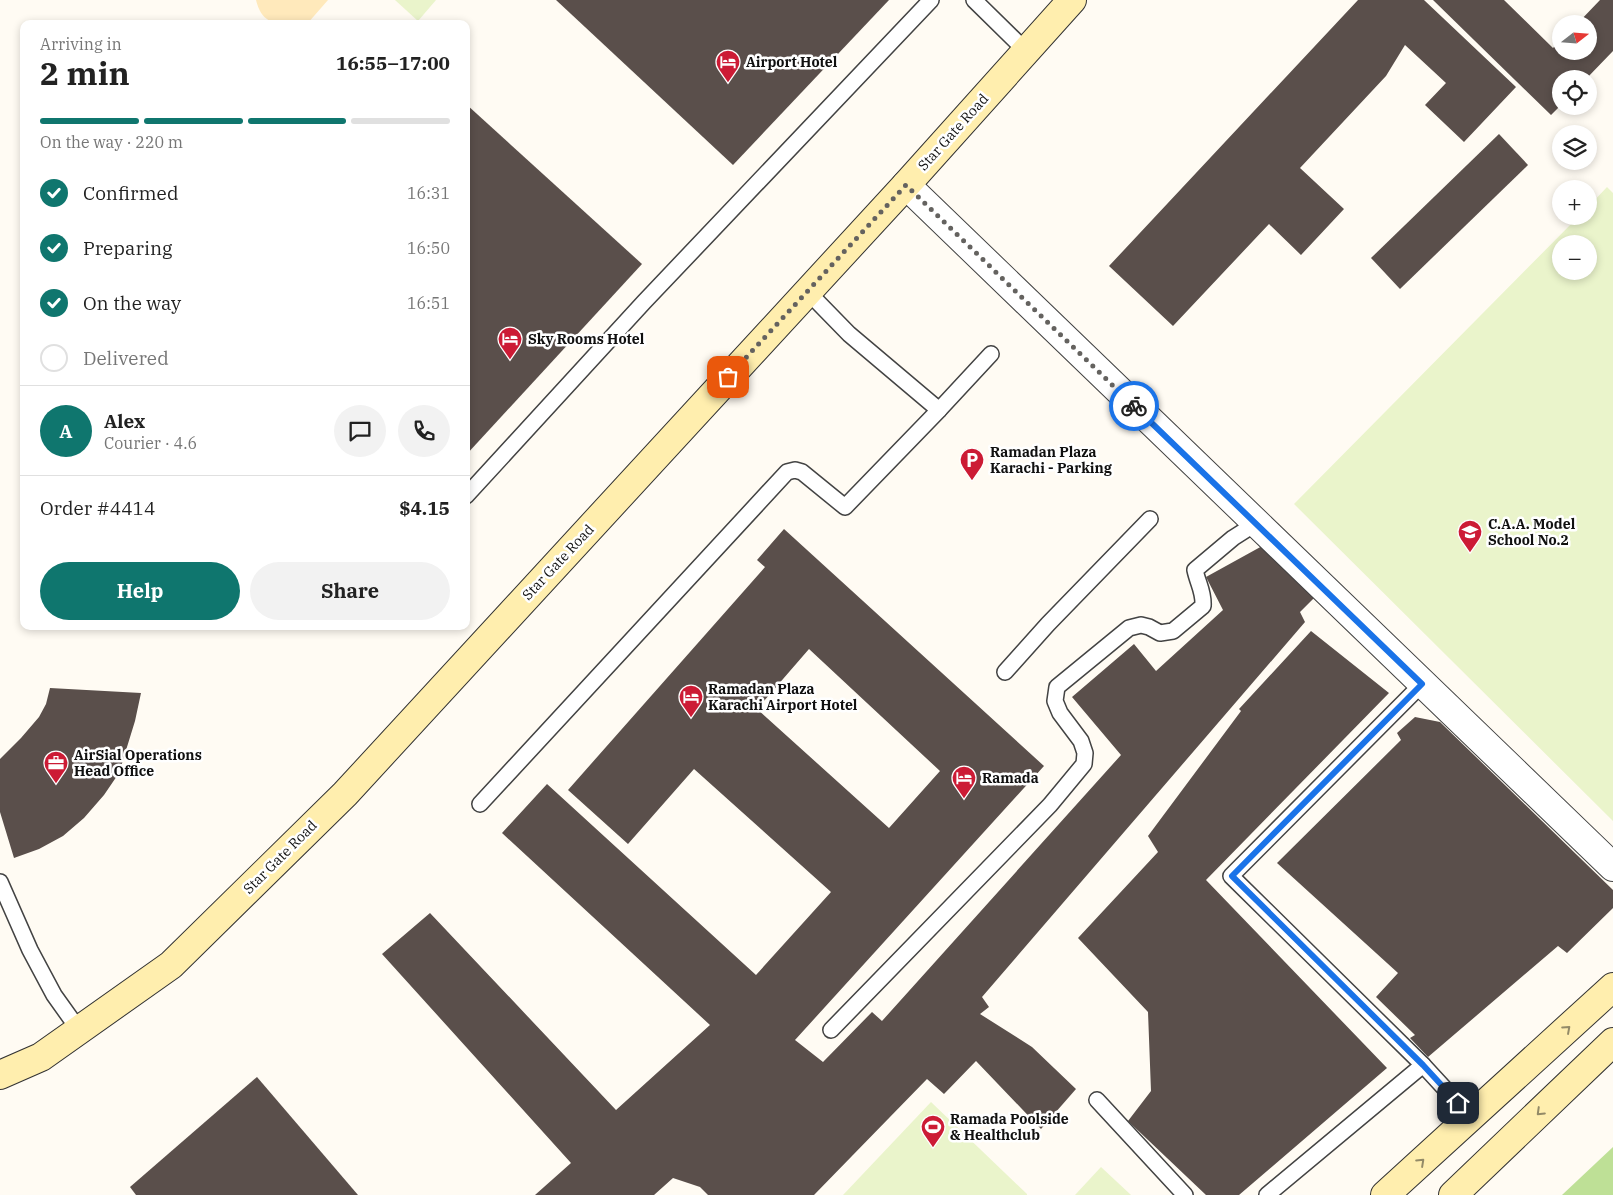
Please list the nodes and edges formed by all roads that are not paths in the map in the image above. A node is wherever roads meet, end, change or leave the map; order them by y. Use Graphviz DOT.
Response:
graph roads {
  1 [pos="931,0"];
  2 [pos="974,0"];
  3 [pos="1072,0"];
  4 [pos="1026,51"];
  5 [pos="906,185"];
  6 [pos="807,291"];
  7 [pos="991,354"];
  8 [pos="939,410"];
  9 [pos="470,492"];
  10 [pos="1150,519"];
  11 [pos="1255,524"];
  12 [pos="1005,672"];
  13 [pos="1422,684"];
  14 [pos="480,804"];
  15 [pos="1613,867"];
  16 [pos="0,882"];
  17 [pos="1613,987"];
  18 [pos="80,1030"];
  19 [pos="831,1030"];
  20 [pos="1613,1042"];
  21 [pos="1543,1050"];
  22 [pos="1423,1065"];
  23 [pos="0,1075"];
  24 [pos="1570,1084"];
  25 [pos="1097,1100"];
  26 [pos="1470,1116"];
  27 [pos="1185,1195"];
  28 [pos="1267,1195"];
  29 [pos="1385,1195"];
  30 [pos="1453,1195"];
  1 -- 9 [label="lane"];
  2 -- 4 [label="lane"];
  3 -- 4 [label="street, Star Gate Road"];
  4 -- 5 [label="street, Star Gate Road"];
  5 -- 6 [label="street, Star Gate Road"];
  5 -- 11 [label="street"];
  6 -- 8 [label="lane"];
  6 -- 18 [label="street, Star Gate Road"];
  7 -- 8 [label="lane"];
  8 -- 14 [label="lane"];
  10 -- 12 [label="lane"];
  11 -- 13 [label="street"];
  11 -- 19 [label="lane"];
  13 -- 15 [label="street"];
  13 -- 22 [label="lane"];
  16 -- 18 [label="lane"];
  21 -- 17 [label="street, one-way"];
  18 -- 23 [label="street, Star Gate Road"];
  20 -- 24 [label="street"];
  21 -- 24 [label="street"];
  21 -- 26 [label="street"];
  22 -- 26 [label="lane"];
  22 -- 28 [label="lane"];
  24 -- 30 [label="street, one-way"];
  25 -- 27 [label="lane"];
  29 -- 26 [label="street, one-way"];
}
